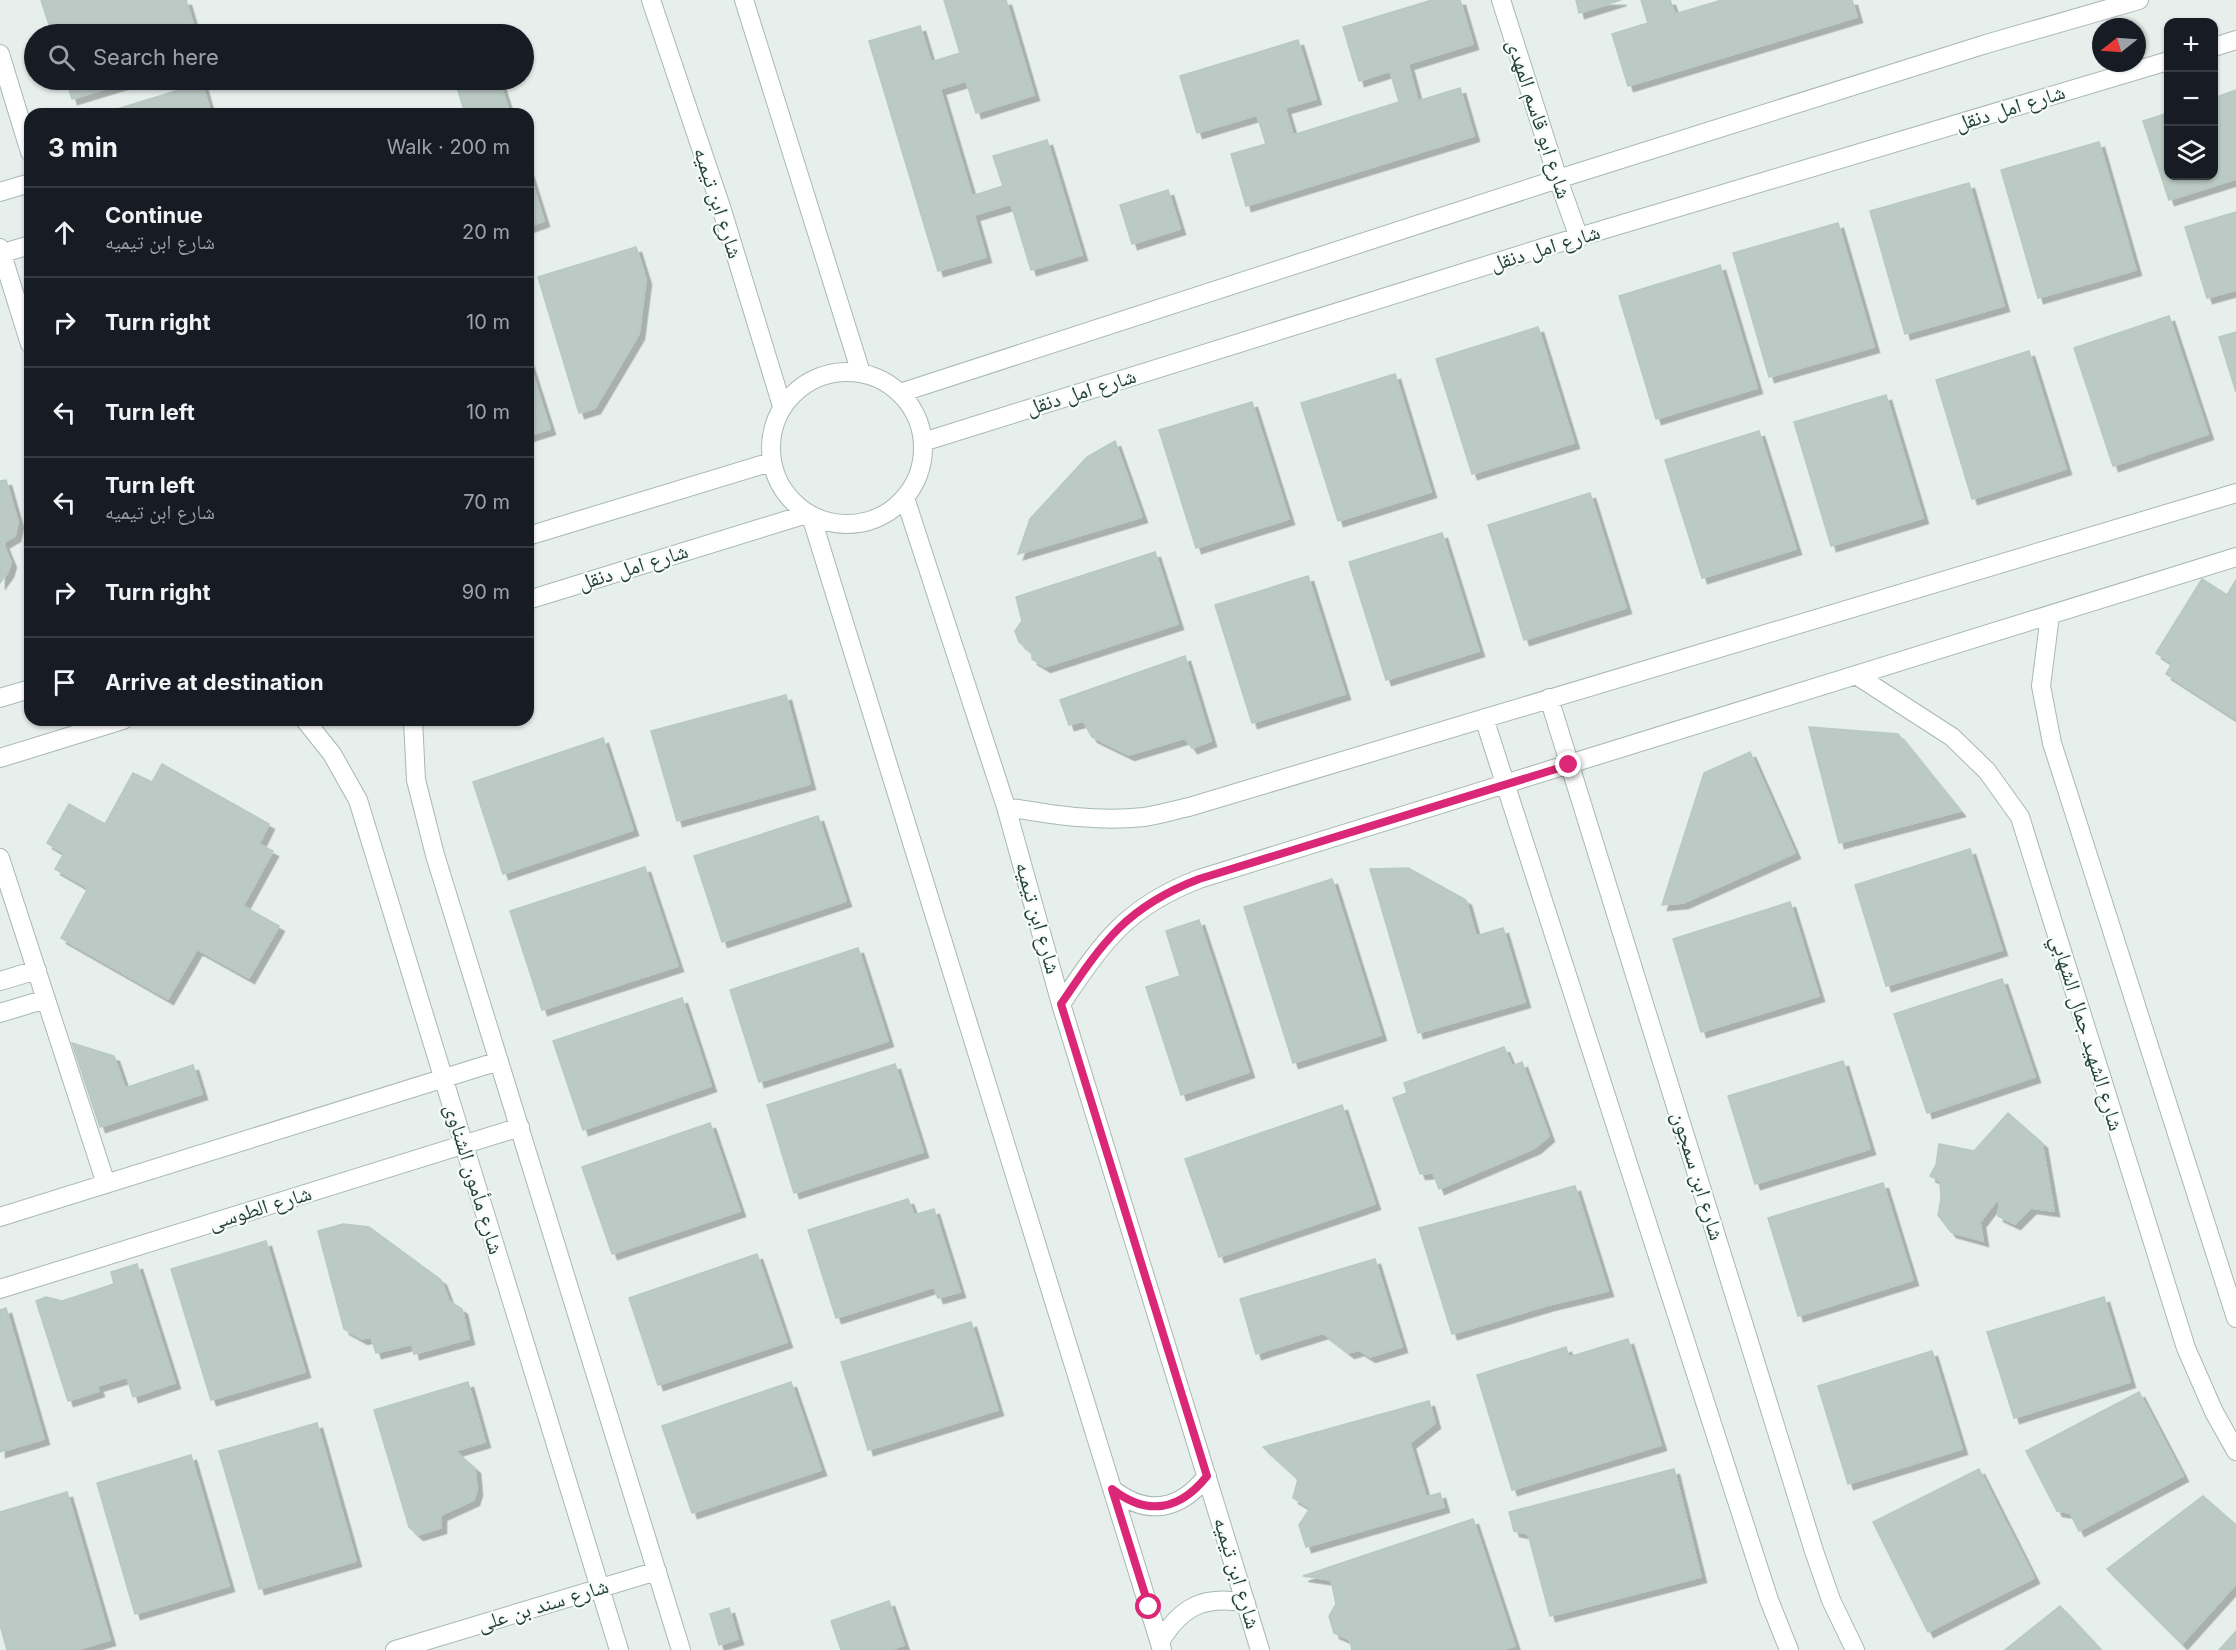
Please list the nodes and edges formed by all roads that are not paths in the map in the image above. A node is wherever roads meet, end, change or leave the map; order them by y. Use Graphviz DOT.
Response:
graph roads {
  1 [pos="651,0"];
  2 [pos="744,0"];
  3 [pos="1501,0"];
  4 [pos="2139,0"];
  5 [pos="2236,40"];
  6 [pos="2218,46"];
  7 [pos="0,54"];
  8 [pos="2164,62"];
  9 [pos="24,132"];
  10 [pos="1558,179"];
  11 [pos="24,185"];
  12 [pos="0,192"];
  13 [pos="1579,238"];
  14 [pos="24,246"];
  15 [pos="0,252"];
  16 [pos="24,326"];
  17 [pos="861,373"];
  18 [pos="900,393"];
  19 [pos="782,406"];
  20 [pos="923,442"];
  21 [pos="771,462"];
  22 [pos="2236,493"];
  23 [pos="905,498"];
  24 [pos="809,515"];
  25 [pos="534,534"];
  26 [pos="2236,557"];
  27 [pos="534,598"];
  28 [pos="2050,615"];
  29 [pos="1856,675"];
  30 [pos="24,691"];
  31 [pos="0,698"];
  32 [pos="1549,698"];
  33 [pos="1484,718"];
  34 [pos="104,726"];
  35 [pos="310,726"];
  36 [pos="413,726"];
  37 [pos="0,758"];
  38 [pos="1569,765"];
  39 [pos="1506,784"];
  40 [pos="1006,807"];
  41 [pos="0,858"];
  42 [pos="37,970"];
  43 [pos="0,981"];
  44 [pos="46,999"];
  45 [pos="1061,1004"];
  46 [pos="0,1013"];
  47 [pos="499,1061"];
  48 [pos="444,1079"];
  49 [pos="520,1127"];
  50 [pos="464,1144"];
  51 [pos="106,1184"];
  52 [pos="0,1217"];
  53 [pos="0,1289"];
  54 [pos="2236,1318"];
  55 [pos="2236,1451"];
  56 [pos="1207,1476"];
  57 [pos="1112,1489"];
  58 [pos="657,1571"];
  59 [pos="600,1588"];
  60 [pos="1246,1603"];
  61 [pos="1161,1646"];
  62 [pos="395,1650"];
  63 [pos="619,1650"];
  64 [pos="681,1650"];
  65 [pos="1260,1650"];
  66 [pos="1789,1650"];
  67 [pos="1855,1650"];
  1 -- 19 [label="street, شارع ابن تيميه"];
  2 -- 17 [label="street"];
  3 -- 10 [label="street, شارع ابو قاسم المهدى"];
  4 -- 10 [label="street"];
  5 -- 6 [label="street"];
  7 -- 9 [label="street"];
  8 -- 13 [label="street, شارع امل دنقل"];
  10 -- 13 [label="street, شارع ابو قاسم المهدى"];
  10 -- 18 [label="street"];
  11 -- 12 [label="street"];
  13 -- 20 [label="street, شارع امل دنقل"];
  14 -- 15 [label="street"];
  15 -- 16 [label="street"];
  17 -- 18 [label="street"];
  17 -- 19 [label="street"];
  18 -- 20 [label="street"];
  19 -- 21 [label="street"];
  20 -- 23 [label="street"];
  21 -- 24 [label="street"];
  21 -- 25 [label="street"];
  22 -- 32 [label="street"];
  23 -- 24 [label="street"];
  23 -- 40 [label="street, شارع ابن تيميه"];
  24 -- 27 [label="street, شارع امل دنقل"];
  24 -- 57 [label="street"];
  26 -- 28 [label="street"];
  28 -- 29 [label="street"];
  28 -- 54 [label="street"];
  29 -- 38 [label="street"];
  29 -- 55 [label="street, شارع الشهيد جمال الشهابي"];
  30 -- 31 [label="street"];
  32 -- 33 [label="street"];
  32 -- 38 [label="street, شارع ابن سمجون"];
  33 -- 39 [label="street"];
  33 -- 40 [label="street"];
  34 -- 37 [label="street"];
  35 -- 48 [label="street, شارع مأمون الشناوى"];
  36 -- 47 [label="street"];
  38 -- 39 [label="street"];
  38 -- 67 [label="street, شارع ابن سمجون"];
  39 -- 45 [label="street"];
  39 -- 66 [label="street"];
  40 -- 45 [label="street, شارع ابن تيميه"];
  41 -- 42 [label="street"];
  42 -- 43 [label="street"];
  42 -- 44 [label="street"];
  44 -- 46 [label="street"];
  44 -- 51 [label="street"];
  45 -- 56 [label="street, شارع ابن تيميه"];
  47 -- 48 [label="street"];
  47 -- 49 [label="street"];
  48 -- 50 [label="street, شارع مأمون الشناوى"];
  48 -- 51 [label="street"];
  49 -- 50 [label="street, شارع الطوسى"];
  49 -- 58 [label="street"];
  50 -- 53 [label="street, شارع الطوسى"];
  50 -- 59 [label="street, شارع مأمون الشناوى"];
  51 -- 52 [label="street"];
  56 -- 57 [label="street"];
  56 -- 60 [label="street, شارع ابن تيميه"];
  57 -- 61 [label="street"];
  58 -- 59 [label="street, شارع سند بن على"];
  58 -- 64 [label="street"];
  59 -- 62 [label="street, شارع سند بن على"];
  59 -- 63 [label="street, شارع مأمون الشناوى"];
  60 -- 61 [label="street"];
  60 -- 65 [label="street, شارع ابن تيميه"];
}
